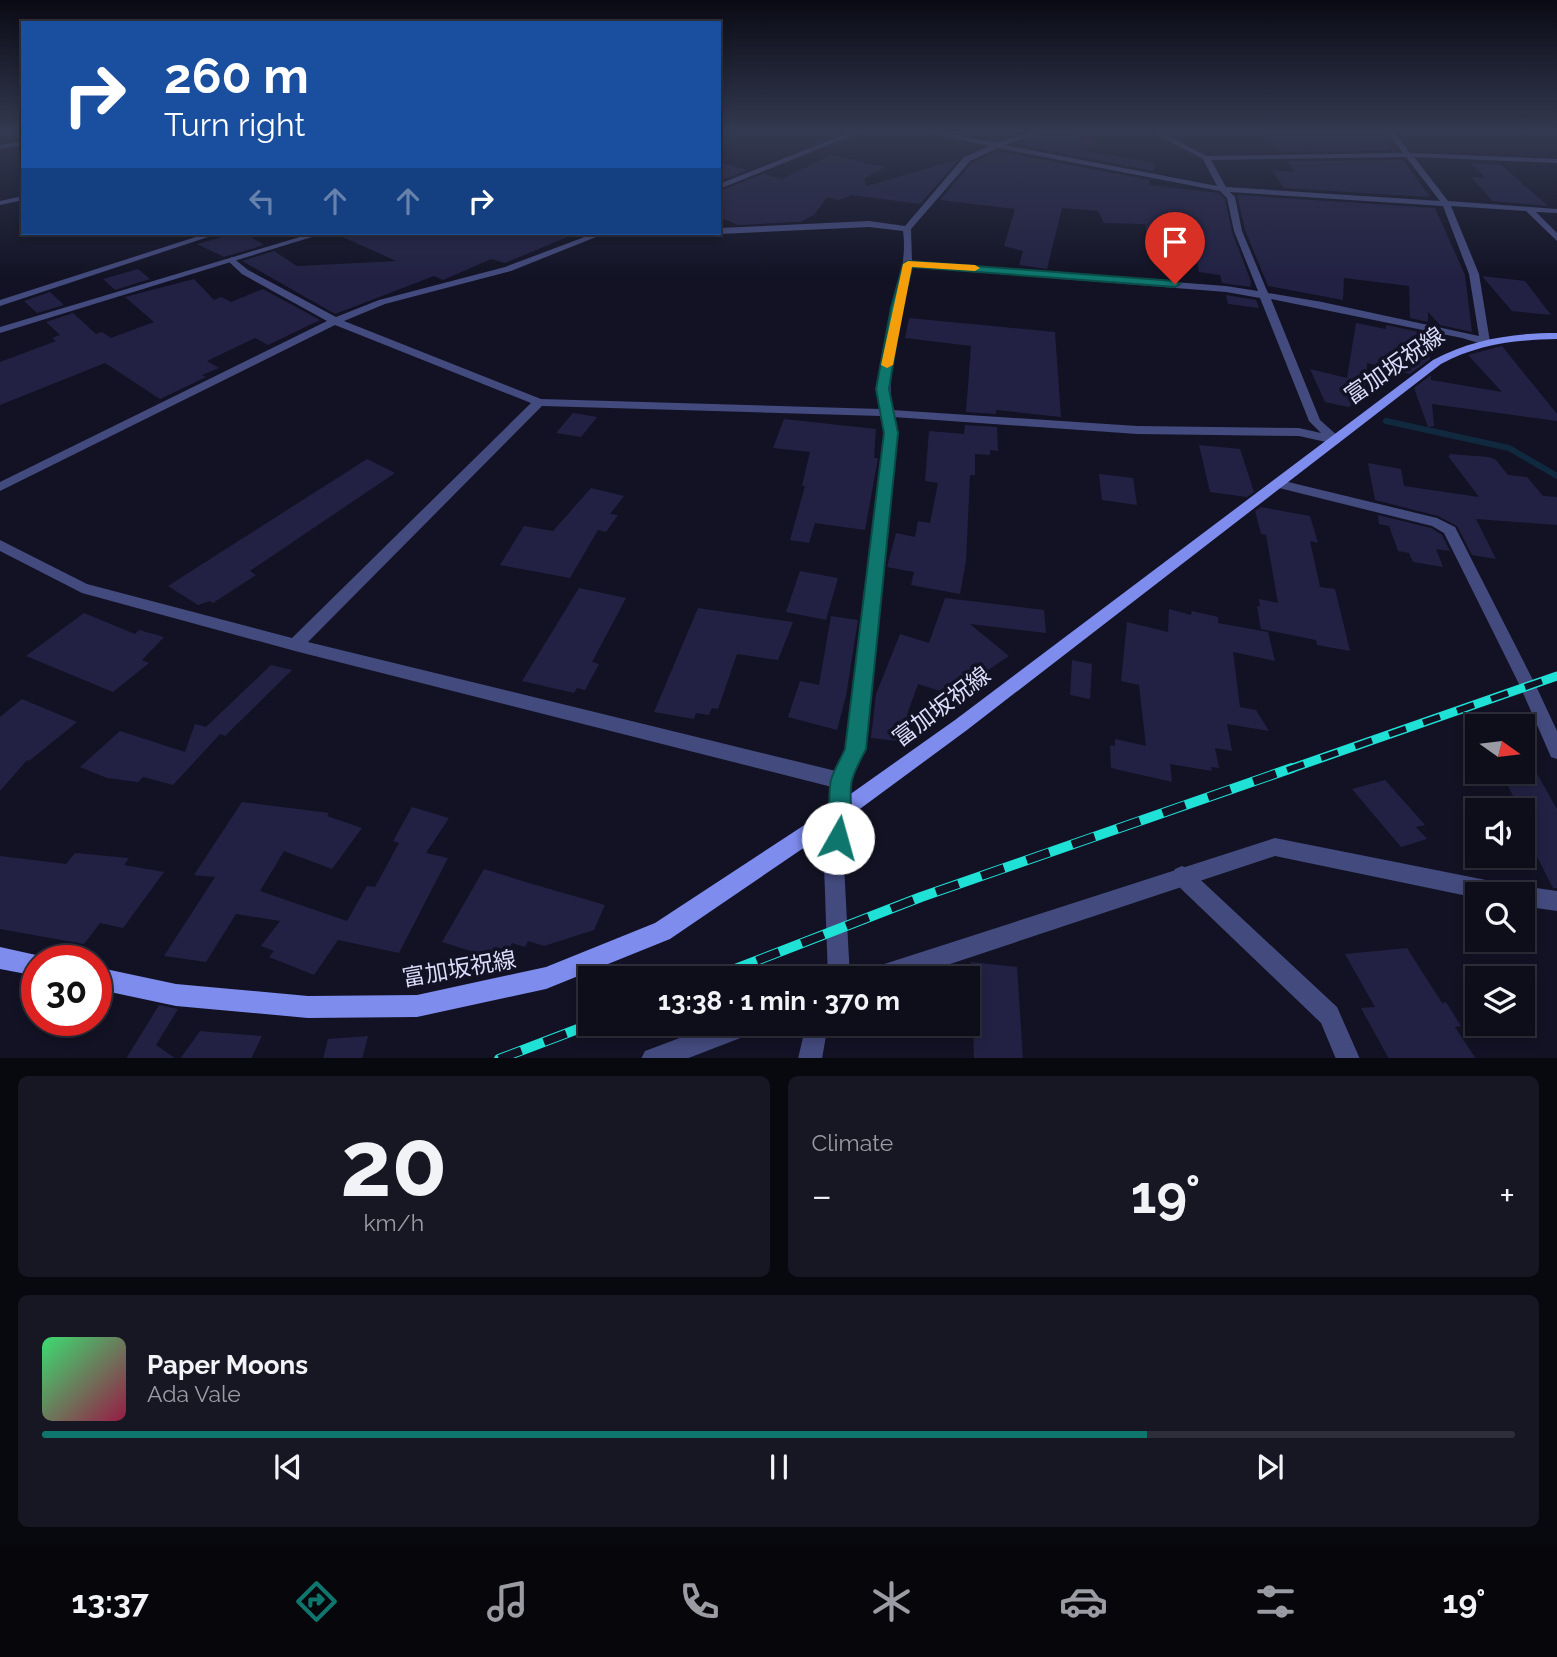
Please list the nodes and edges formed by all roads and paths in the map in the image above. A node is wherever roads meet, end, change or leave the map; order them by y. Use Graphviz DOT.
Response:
graph roads {
  1 [pos="949,180"];
  2 [pos="1177,180"];
  3 [pos="1218,180"];
  4 [pos="1426,180"];
  5 [pos="1223,189"];
  6 [pos="21,198"];
  7 [pos="0,203"];
  8 [pos="1446,204"];
  9 [pos="1527,208"];
  10 [pos="1557,211"];
  11 [pos="908,229"];
  12 [pos="721,231"];
  13 [pos="210,235"];
  14 [pos="314,235"];
  15 [pos="597,235"];
  16 [pos="1557,238"];
  17 [pos="232,260"];
  18 [pos="908,264"];
  19 [pos="1262,294"];
  20 [pos="0,303"];
  21 [pos="335,321"];
  22 [pos="0,330"];
  23 [pos="1557,336"];
  24 [pos="1485,342"];
  25 [pos="540,402"];
  26 [pos="885,413"];
  27 [pos="1335,440"];
  28 [pos="1280,484"];
  29 [pos="0,487"];
  30 [pos="0,545"];
  31 [pos="295,645"];
  32 [pos="1557,751"];
  33 [pos="841,781"];
  34 [pos="842,811"];
  35 [pos="1182,876"];
  36 [pos="1465,886"];
  37 [pos="1535,898"];
  38 [pos="1557,901"];
  39 [pos="0,958"];
  40 [pos="21,962"];
  41 [pos="838,966"];
  42 [pos="911,966"];
  43 [pos="112,981"];
  44 [pos="715,1036"];
  45 [pos="815,1036"];
  46 [pos="656,1058"];
  47 [pos="810,1058"];
  48 [pos="1348,1058"];
  1 -- 11 [label="street"];
  2 -- 5 [label="street"];
  3 -- 5 [label="street"];
  4 -- 8 [label="street"];
  5 -- 8 [label="street"];
  5 -- 19 [label="street"];
  6 -- 7 [label="street"];
  8 -- 9 [label="street"];
  8 -- 24 [label="street"];
  9 -- 10 [label="street"];
  9 -- 16 [label="street"];
  11 -- 12 [label="street"];
  11 -- 18 [label="street"];
  13 -- 20 [label="street"];
  14 -- 17 [label="street"];
  15 -- 21 [label="street"];
  17 -- 21 [label="street"];
  17 -- 22 [label="street"];
  18 -- 19 [label="street"];
  18 -- 26 [label="street"];
  19 -- 24 [label="street"];
  19 -- 27 [label="street"];
  21 -- 25 [label="street"];
  21 -- 29 [label="street"];
  23 -- 24 [label="main road, 富加坂祝線"];
  24 -- 27 [label="main road, 富加坂祝線"];
  25 -- 26 [label="street"];
  25 -- 31 [label="street"];
  26 -- 27 [label="street"];
  26 -- 33 [label="street"];
  27 -- 28 [label="main road, 富加坂祝線"];
  28 -- 32 [label="street"];
  28 -- 34 [label="main road, 富加坂祝線"];
  30 -- 31 [label="street"];
  31 -- 33 [label="street"];
  33 -- 34 [label="street"];
  34 -- 41 [label="street"];
  34 -- 43 [label="main road, 富加坂祝線"];
  35 -- 36 [label="street"];
  35 -- 42 [label="street"];
  35 -- 48 [label="street"];
  37 -- 38 [label="street"];
  39 -- 40 [label="main road"];
  44 -- 46 [label="street"];
  45 -- 47 [label="street"];
}
